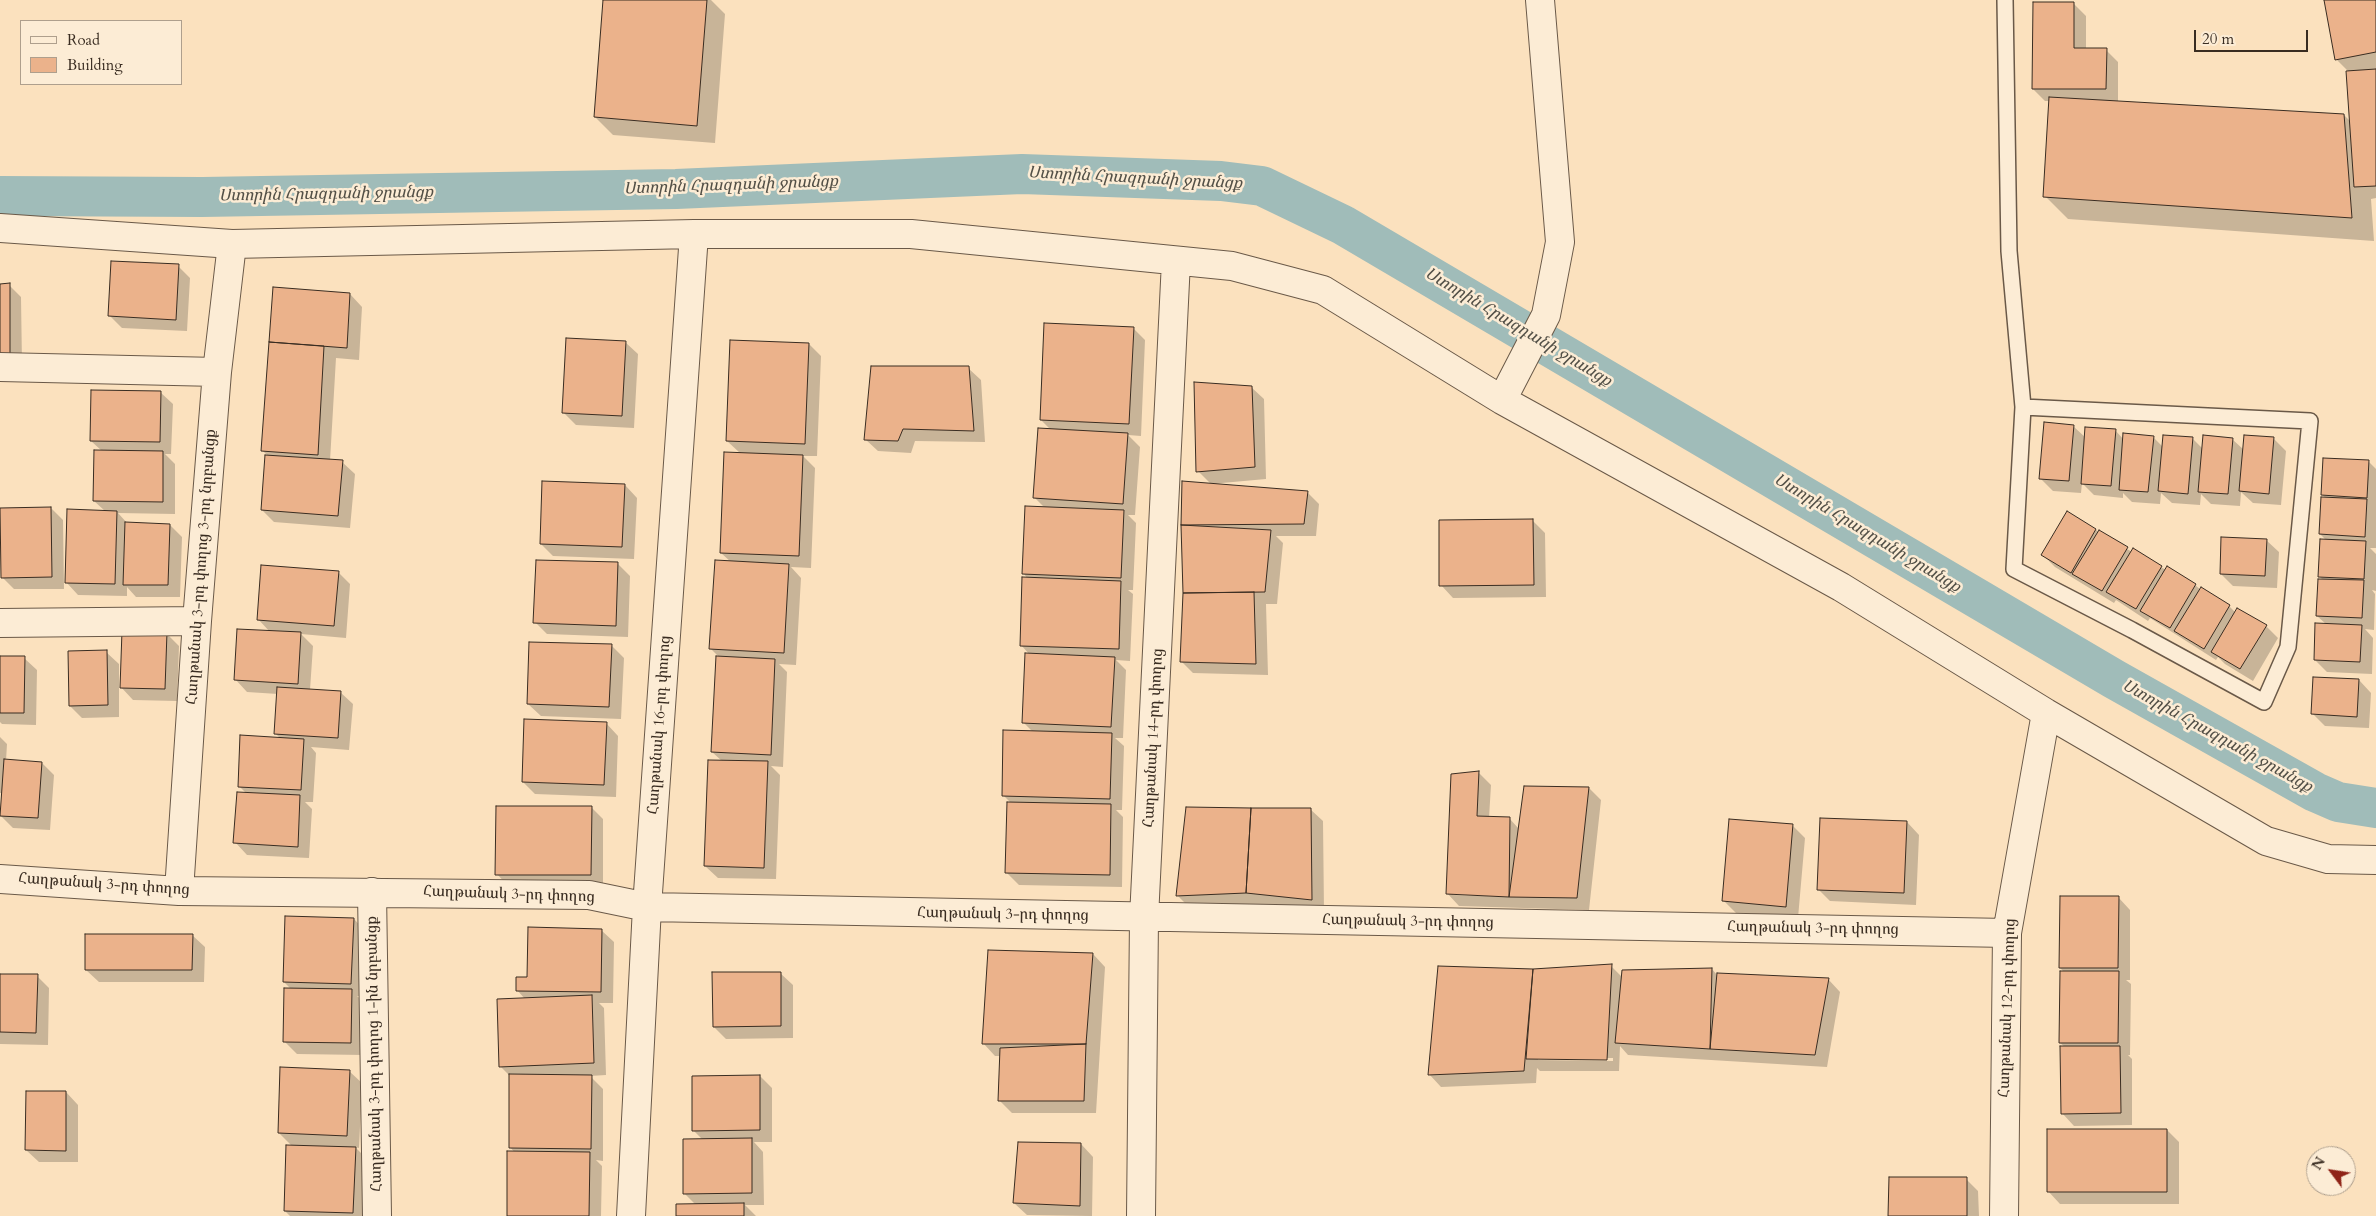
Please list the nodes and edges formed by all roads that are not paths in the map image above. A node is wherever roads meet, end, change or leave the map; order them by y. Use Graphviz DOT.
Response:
graph roads {
  1 [pos="1540,0"];
  2 [pos="2005,0"];
  3 [pos="0,228"];
  4 [pos="694,234"];
  5 [pos="232,244"];
  6 [pos="1176,261"];
  7 [pos="0,367"];
  8 [pos="218,372"];
  9 [pos="1502,400"];
  10 [pos="2023,407"];
  11 [pos="197,621"];
  12 [pos="0,623"];
  13 [pos="2046,713"];
  14 [pos="2376,860"];
  15 [pos="0,879"];
  16 [pos="179,891"];
  17 [pos="372,892"];
  18 [pos="647,907"];
  19 [pos="1144,918"];
  20 [pos="2007,933"];
  21 [pos="377,1216"];
  22 [pos="631,1216"];
  23 [pos="1141,1216"];
  24 [pos="2004,1216"];
  1 -- 9 [label="street"];
  2 -- 10 [label="lane"];
  3 -- 5 [label="street"];
  4 -- 5 [label="street"];
  4 -- 6 [label="street"];
  4 -- 18 [label="street, Հաղթանակ 16-րդ փողոց"];
  5 -- 8 [label="street, Հաղթանակ 3-րդ փողոց 3-րդ նրբանցք"];
  6 -- 9 [label="street"];
  6 -- 19 [label="street, Հաղթանակ 14-րդ փողոց"];
  7 -- 8 [label="street"];
  8 -- 11 [label="street, Հաղթանակ 3-րդ փողոց 3-րդ նրբանցք"];
  9 -- 13 [label="street"];
  10 -- 10 [label="lane"];
  11 -- 12 [label="street"];
  11 -- 16 [label="street, Հաղթանակ 3-րդ փողոց 3-րդ նրբանցք"];
  13 -- 14 [label="street"];
  13 -- 20 [label="street, Հաղթանակ 12-րդ փողոց"];
  15 -- 16 [label="street, Հաղթանակ 3-րդ փողոց"];
  16 -- 17 [label="street, Հաղթանակ 3-րդ փողոց"];
  17 -- 18 [label="street, Հաղթանակ 3-րդ փողոց"];
  17 -- 21 [label="street, Հաղթանակ 3-րդ փողոց 1-ին նրբանցք"];
  18 -- 19 [label="street, Հաղթանակ 3-րդ փողոց"];
  18 -- 22 [label="street, Հաղթանակ 16-րդ փողոց"];
  19 -- 20 [label="street, Հաղթանակ 3-րդ փողոց"];
  19 -- 23 [label="street, Հաղթանակ 14-րդ փողոց"];
  20 -- 24 [label="street, Հաղթանակ 12-րդ փողոց"];
}
